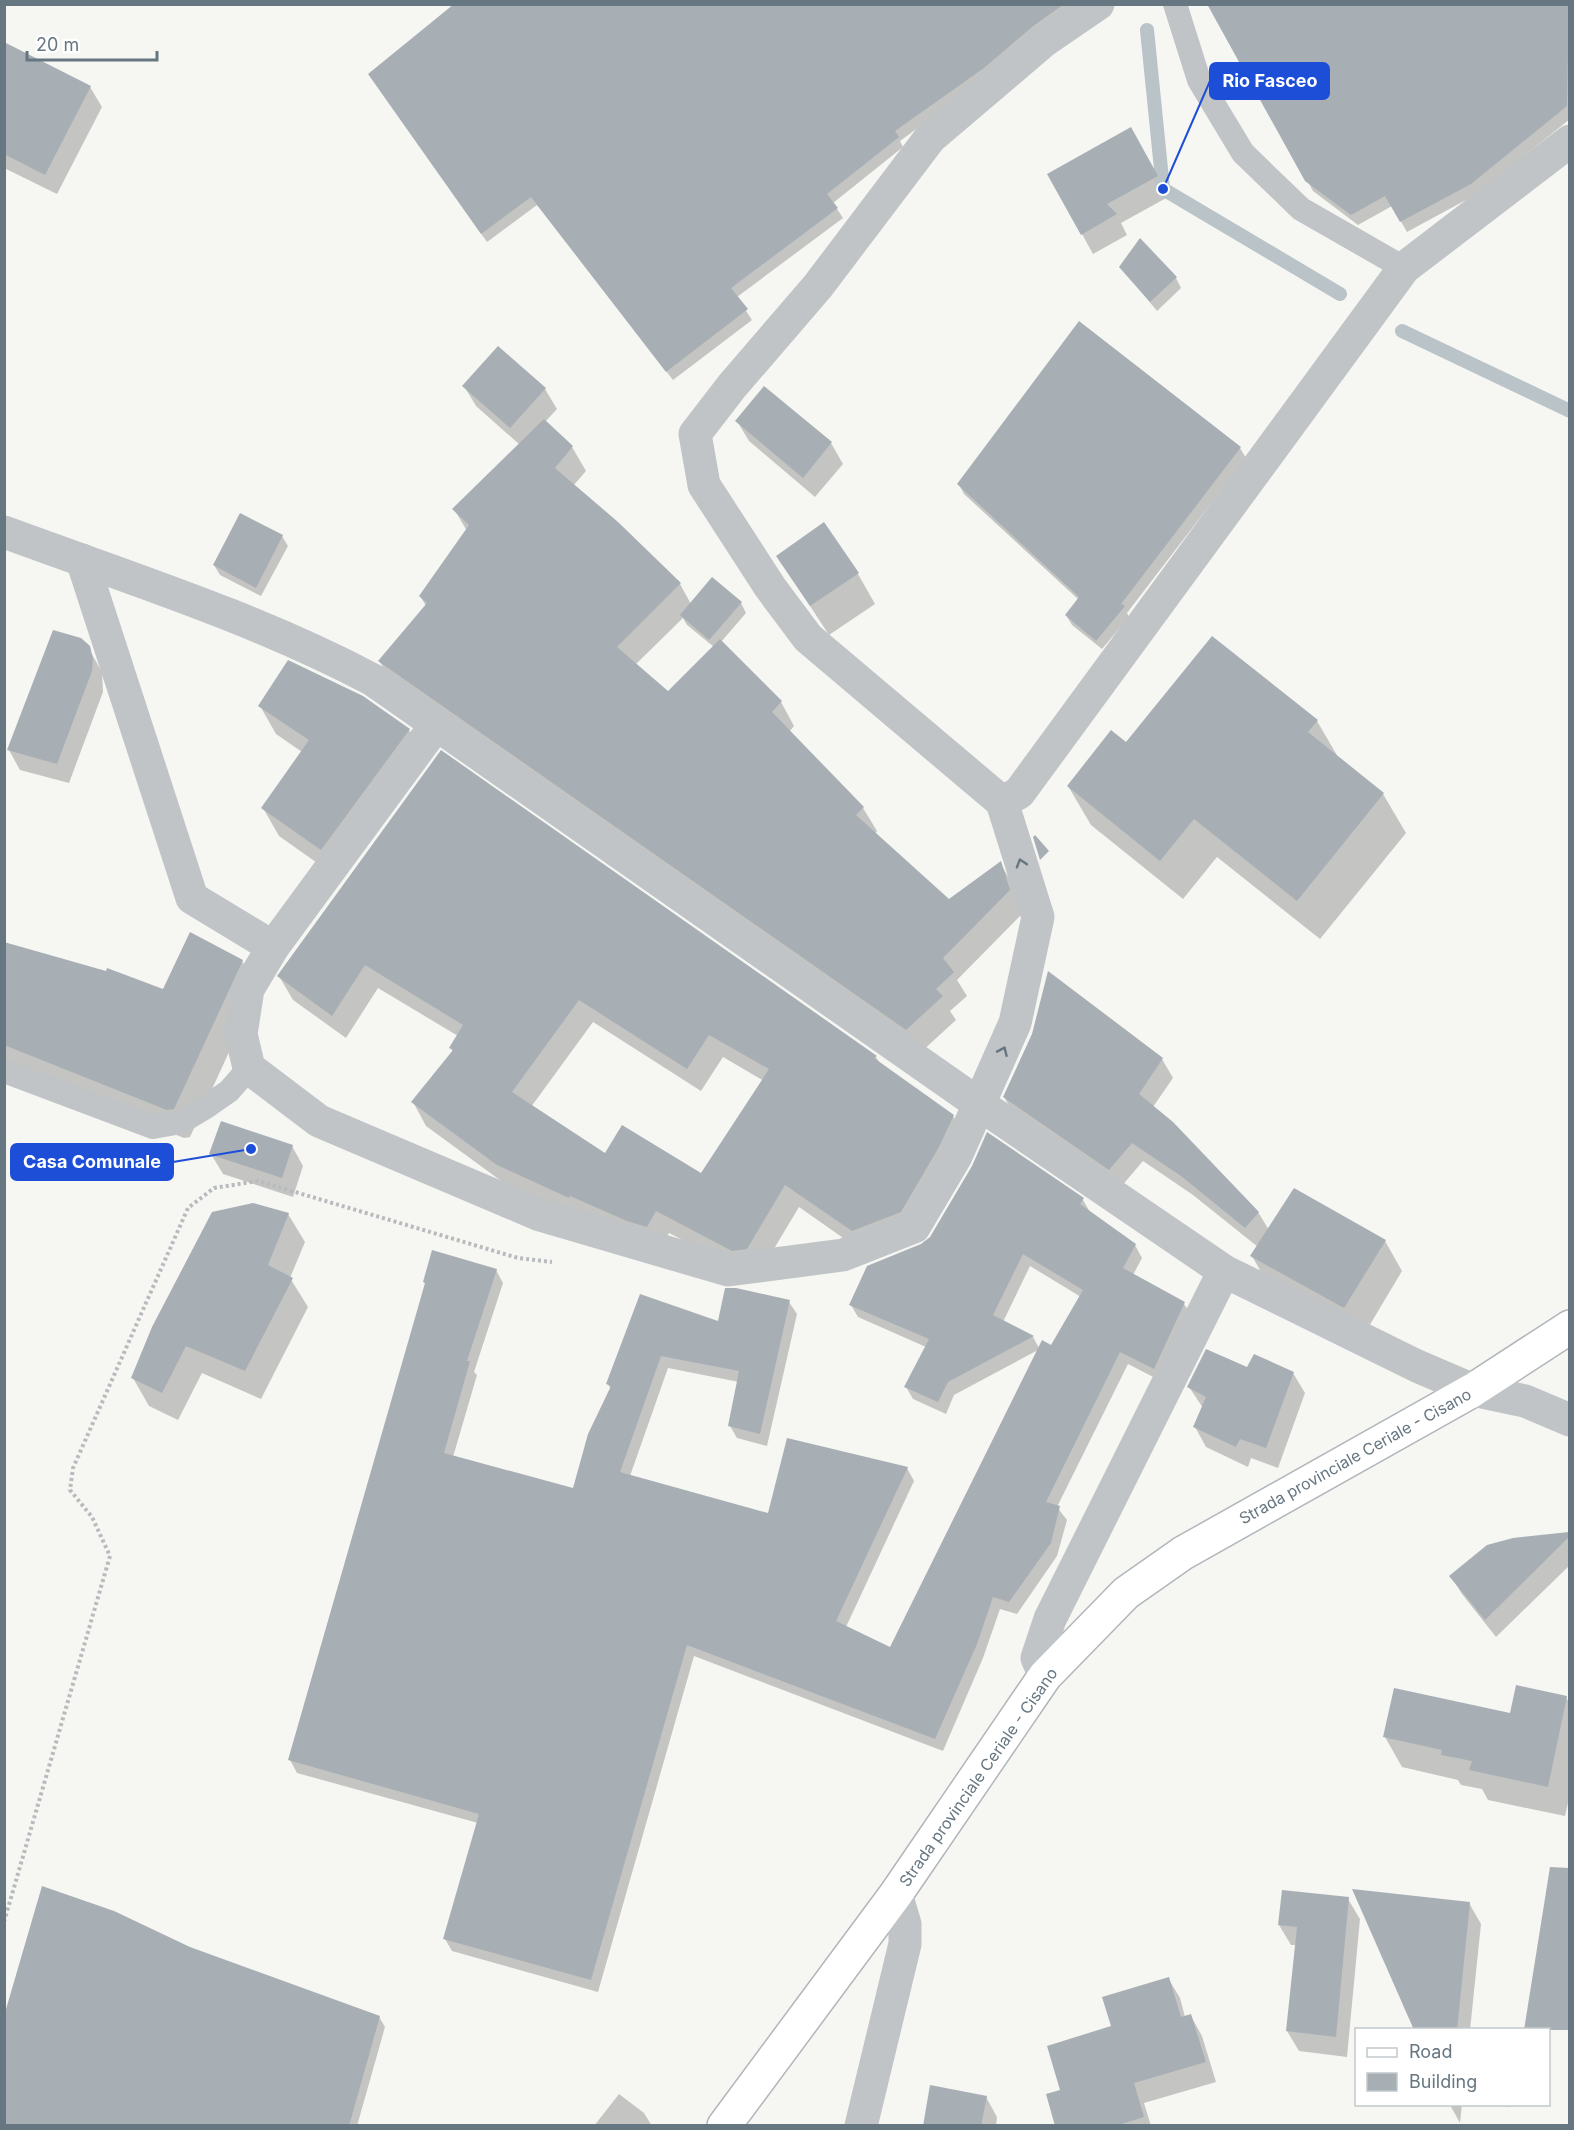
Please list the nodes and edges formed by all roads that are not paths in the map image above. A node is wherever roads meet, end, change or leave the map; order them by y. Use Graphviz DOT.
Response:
graph roads {
  1 [pos="1098,4"];
  2 [pos="1175,4"];
  3 [pos="1569,141"];
  4 [pos="1404,268"];
  5 [pos="4,532"];
  6 [pos="82,560"];
  7 [pos="436,725"];
  8 [pos="1002,802"];
  9 [pos="273,947"];
  10 [pos="249,1068"];
  11 [pos="4,1071"];
  12 [pos="979,1104"];
  13 [pos="1224,1271"];
  14 [pos="1569,1326"];
  15 [pos="1473,1390"];
  16 [pos="1569,1420"];
  17 [pos="1045,1676"];
  18 [pos="896,1894"];
  19 [pos="724,2126"];
  20 [pos="861,2126"];
  1 -- 8 [label="street"];
  2 -- 4 [label="lane"];
  3 -- 4 [label="street"];
  4 -- 8 [label="street"];
  5 -- 6 [label="street"];
  6 -- 7 [label="street"];
  6 -- 9 [label="street"];
  7 -- 9 [label="street"];
  7 -- 12 [label="street"];
  12 -- 8 [label="street, one-way"];
  9 -- 10 [label="street"];
  10 -- 11 [label="lane"];
  10 -- 12 [label="street"];
  12 -- 13 [label="street"];
  13 -- 15 [label="street"];
  13 -- 17 [label="street"];
  14 -- 15 [label="main road, Strada provinciale Ceriale - Cisano"];
  15 -- 16 [label="street"];
  15 -- 17 [label="main road, Strada provinciale Ceriale - Cisano"];
  17 -- 18 [label="main road, Strada provinciale Ceriale - Cisano"];
  18 -- 19 [label="main road, Strada provinciale Ceriale - Cisano"];
  18 -- 20 [label="street"];
}
